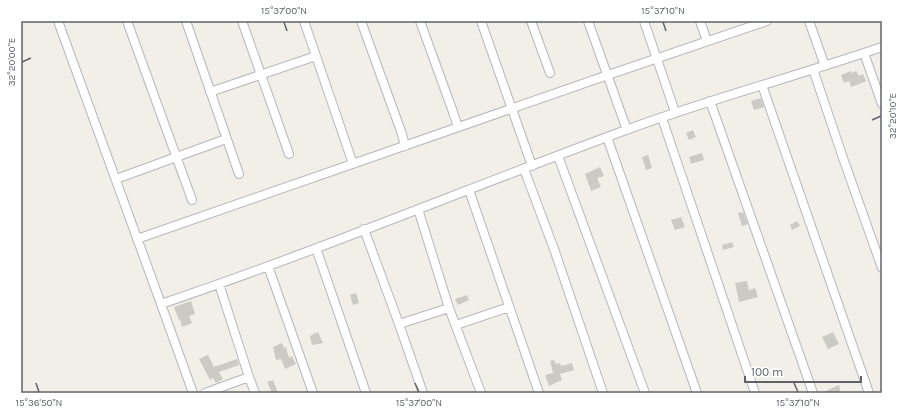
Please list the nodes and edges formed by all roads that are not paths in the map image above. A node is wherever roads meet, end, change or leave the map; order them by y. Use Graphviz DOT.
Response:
graph roads {
  1 [pos="58,21"];
  2 [pos="127,21"];
  3 [pos="186,21"];
  4 [pos="242,21"];
  5 [pos="304,21"];
  6 [pos="361,21"];
  7 [pos="420,21"];
  8 [pos="531,21"];
  9 [pos="588,21"];
  10 [pos="644,21"];
  11 [pos="700,21"];
  12 [pos="767,21"];
  13 [pos="809,21"];
  14 [pos="483,22"];
  15 [pos="749,24"];
  16 [pos="707,41"];
  17 [pos="882,47"];
  18 [pos="864,53"];
  19 [pos="316,56"];
  20 [pos="657,59"];
  21 [pos="825,66"];
  22 [pos="813,69"];
  23 [pos="550,73"];
  24 [pos="261,75"];
  25 [pos="608,75"];
  26 [pos="762,85"];
  27 [pos="210,92"];
  28 [pos="710,101"];
  29 [pos="882,104"];
  30 [pos="512,109"];
  31 [pos="675,112"];
  32 [pos="662,118"];
  33 [pos="458,127"];
  34 [pos="627,130"];
  35 [pos="607,137"];
  36 [pos="226,139"];
  37 [pos="405,146"];
  38 [pos="289,154"];
  39 [pos="558,156"];
  40 [pos="176,157"];
  41 [pos="353,164"];
  42 [pos="532,166"];
  43 [pos="524,169"];
  44 [pos="239,174"];
  45 [pos="116,180"];
  46 [pos="469,190"];
  47 [pos="192,200"];
  48 [pos="418,209"];
  49 [pos="364,229"];
  50 [pos="137,238"];
  51 [pos="316,248"];
  52 [pos="268,266"];
  53 [pos="882,268"];
  54 [pos="219,284"];
  55 [pos="161,304"];
  56 [pos="509,306"];
  57 [pos="450,308"];
  58 [pos="399,324"];
  59 [pos="456,325"];
  60 [pos="249,377"];
  61 [pos="193,393"];
  62 [pos="205,393"];
  63 [pos="255,393"];
  64 [pos="313,393"];
  65 [pos="366,393"];
  66 [pos="423,393"];
  67 [pos="481,393"];
  68 [pos="539,393"];
  69 [pos="602,393"];
  70 [pos="645,393"];
  71 [pos="697,393"];
  72 [pos="756,393"];
  73 [pos="813,393"];
  74 [pos="869,393"];
  1 -- 45 [label="street"];
  2 -- 40 [label="street"];
  3 -- 27 [label="street"];
  4 -- 24 [label="street"];
  5 -- 19 [label="street"];
  6 -- 37 [label="street"];
  7 -- 33 [label="street"];
  8 -- 23 [label="street"];
  9 -- 25 [label="street"];
  10 -- 20 [label="street"];
  11 -- 16 [label="street"];
  12 -- 15 [label="street"];
  13 -- 21 [label="street"];
  14 -- 30 [label="street"];
  15 -- 16 [label="street"];
  16 -- 20 [label="street"];
  17 -- 18 [label="street"];
  18 -- 21 [label="street"];
  18 -- 29 [label="street"];
  19 -- 24 [label="street"];
  19 -- 41 [label="street"];
  20 -- 25 [label="street"];
  20 -- 31 [label="street"];
  21 -- 22 [label="street"];
  22 -- 26 [label="street"];
  22 -- 53 [label="street"];
  24 -- 27 [label="street"];
  24 -- 38 [label="street"];
  25 -- 30 [label="street"];
  25 -- 34 [label="street"];
  26 -- 28 [label="street"];
  26 -- 74 [label="street"];
  27 -- 36 [label="street"];
  28 -- 31 [label="street"];
  28 -- 73 [label="street"];
  30 -- 33 [label="street"];
  30 -- 42 [label="street"];
  31 -- 32 [label="street"];
  32 -- 34 [label="street"];
  32 -- 72 [label="street"];
  33 -- 37 [label="street"];
  34 -- 35 [label="street"];
  35 -- 39 [label="street"];
  35 -- 71 [label="street"];
  36 -- 40 [label="street"];
  36 -- 44 [label="street"];
  37 -- 41 [label="street"];
  39 -- 42 [label="street"];
  39 -- 70 [label="street"];
  40 -- 45 [label="street"];
  40 -- 47 [label="street"];
  41 -- 50 [label="street"];
  42 -- 43 [label="street"];
  43 -- 46 [label="street"];
  43 -- 69 [label="street"];
  45 -- 50 [label="street"];
  46 -- 48 [label="street"];
  46 -- 56 [label="street"];
  48 -- 49 [label="street"];
  48 -- 57 [label="street"];
  49 -- 51 [label="street"];
  49 -- 58 [label="street"];
  50 -- 55 [label="street"];
  51 -- 52 [label="street"];
  51 -- 65 [label="street"];
  52 -- 54 [label="street"];
  52 -- 64 [label="street"];
  54 -- 55 [label="street"];
  54 -- 60 [label="street"];
  55 -- 61 [label="street"];
  56 -- 59 [label="street"];
  56 -- 68 [label="street"];
  57 -- 58 [label="street"];
  57 -- 59 [label="street"];
  58 -- 66 [label="street"];
  59 -- 67 [label="street"];
  60 -- 62 [label="street"];
  60 -- 63 [label="street"];
}
